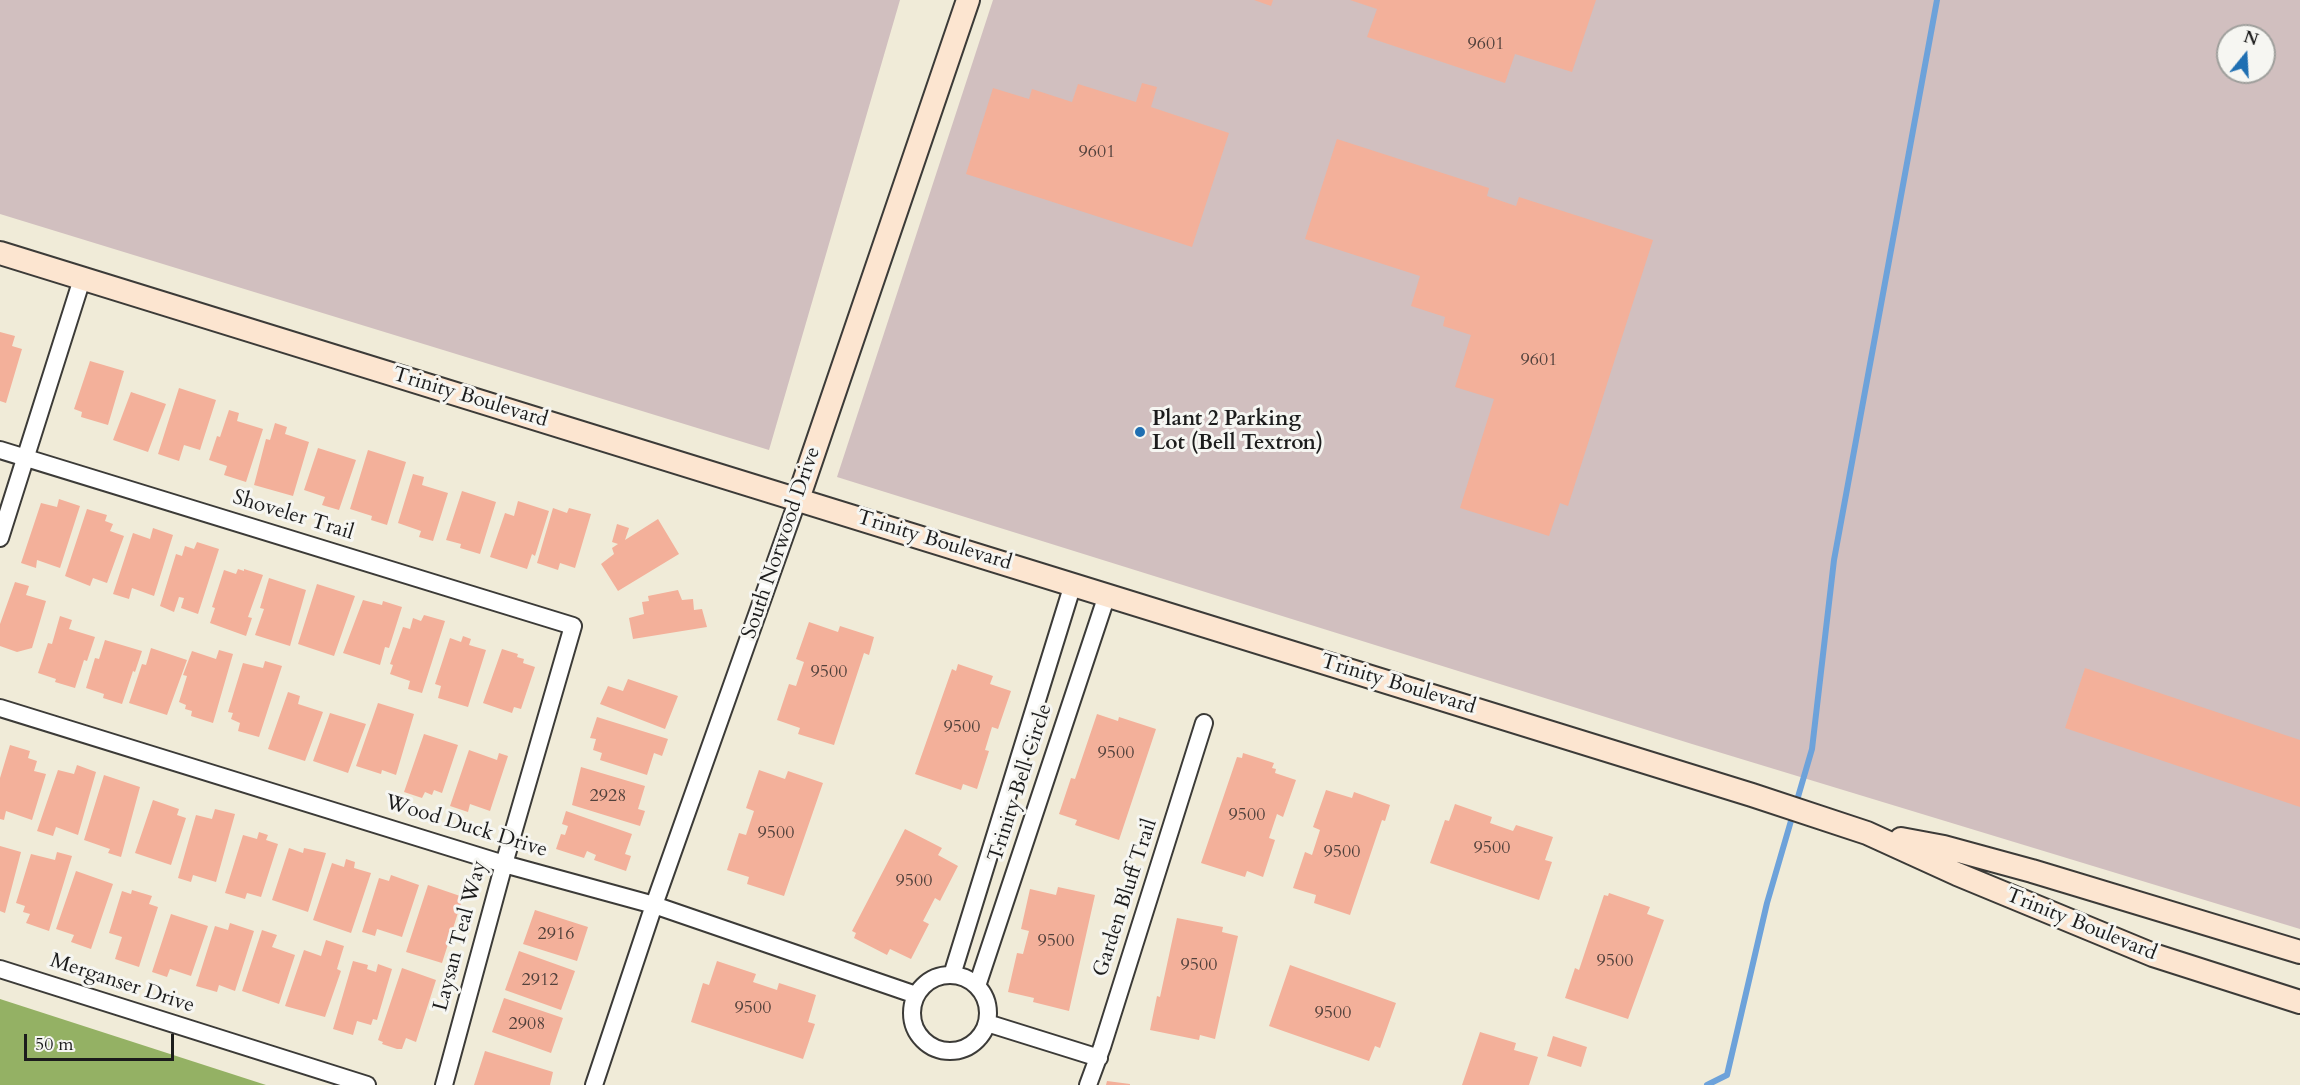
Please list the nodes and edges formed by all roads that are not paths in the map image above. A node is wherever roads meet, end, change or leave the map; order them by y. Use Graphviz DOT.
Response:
graph roads {
  1 [pos="968,0"];
  2 [pos="0,253"];
  3 [pos="82,279"];
  4 [pos="0,450"];
  5 [pos="26,458"];
  6 [pos="798,499"];
  7 [pos="0,538"];
  8 [pos="1072,584"];
  9 [pos="1107,595"];
  10 [pos="573,626"];
  11 [pos="0,708"];
  12 [pos="1204,723"];
  13 [pos="1867,833"];
  14 [pos="504,864"];
  15 [pos="654,905"];
  16 [pos="2300,952"];
  17 [pos="0,969"];
  18 [pos="952,975"];
  19 [pos="977,986"];
  20 [pos="916,995"];
  21 [pos="2300,1002"];
  22 [pos="987,1023"];
  23 [pos="1099,1058"];
  24 [pos="367,1085"];
  25 [pos="444,1085"];
  26 [pos="594,1085"];
  27 [pos="1088,1085"];
  1 -- 6 [label="main road, South Norwood Drive"];
  2 -- 3 [label="main road, Trinity Boulevard"];
  3 -- 5 [label="street"];
  3 -- 6 [label="main road, Trinity Boulevard"];
  4 -- 5 [label="street, Shoveler Trail"];
  5 -- 7 [label="street"];
  5 -- 10 [label="street, Shoveler Trail"];
  6 -- 8 [label="main road, Trinity Boulevard"];
  6 -- 15 [label="street, South Norwood Drive"];
  8 -- 9 [label="main road, Trinity Boulevard"];
  8 -- 18 [label="street, Trinity Bell Circle"];
  9 -- 13 [label="main road, Trinity Boulevard"];
  9 -- 19 [label="street, Trinity Bell Circle"];
  10 -- 14 [label="street, Laysan Teal Way"];
  11 -- 14 [label="street, Wood Duck Drive"];
  12 -- 23 [label="street, Garden Bluff Trail"];
  13 -- 16 [label="main road, Trinity Boulevard"];
  13 -- 21 [label="main road, Trinity Boulevard"];
  14 -- 15 [label="street, Wood Duck Drive"];
  14 -- 25 [label="street, Laysan Teal Way"];
  15 -- 20 [label="street, Wood Duck Drive"];
  15 -- 26 [label="street, South Norwood Drive"];
  17 -- 24 [label="street, Merganser Drive"];
  18 -- 19 [label="street"];
  18 -- 20 [label="street"];
  19 -- 22 [label="street"];
  20 -- 22 [label="street"];
  22 -- 23 [label="street"];
  23 -- 27 [label="street, Garden Bluff Trail"];
}
